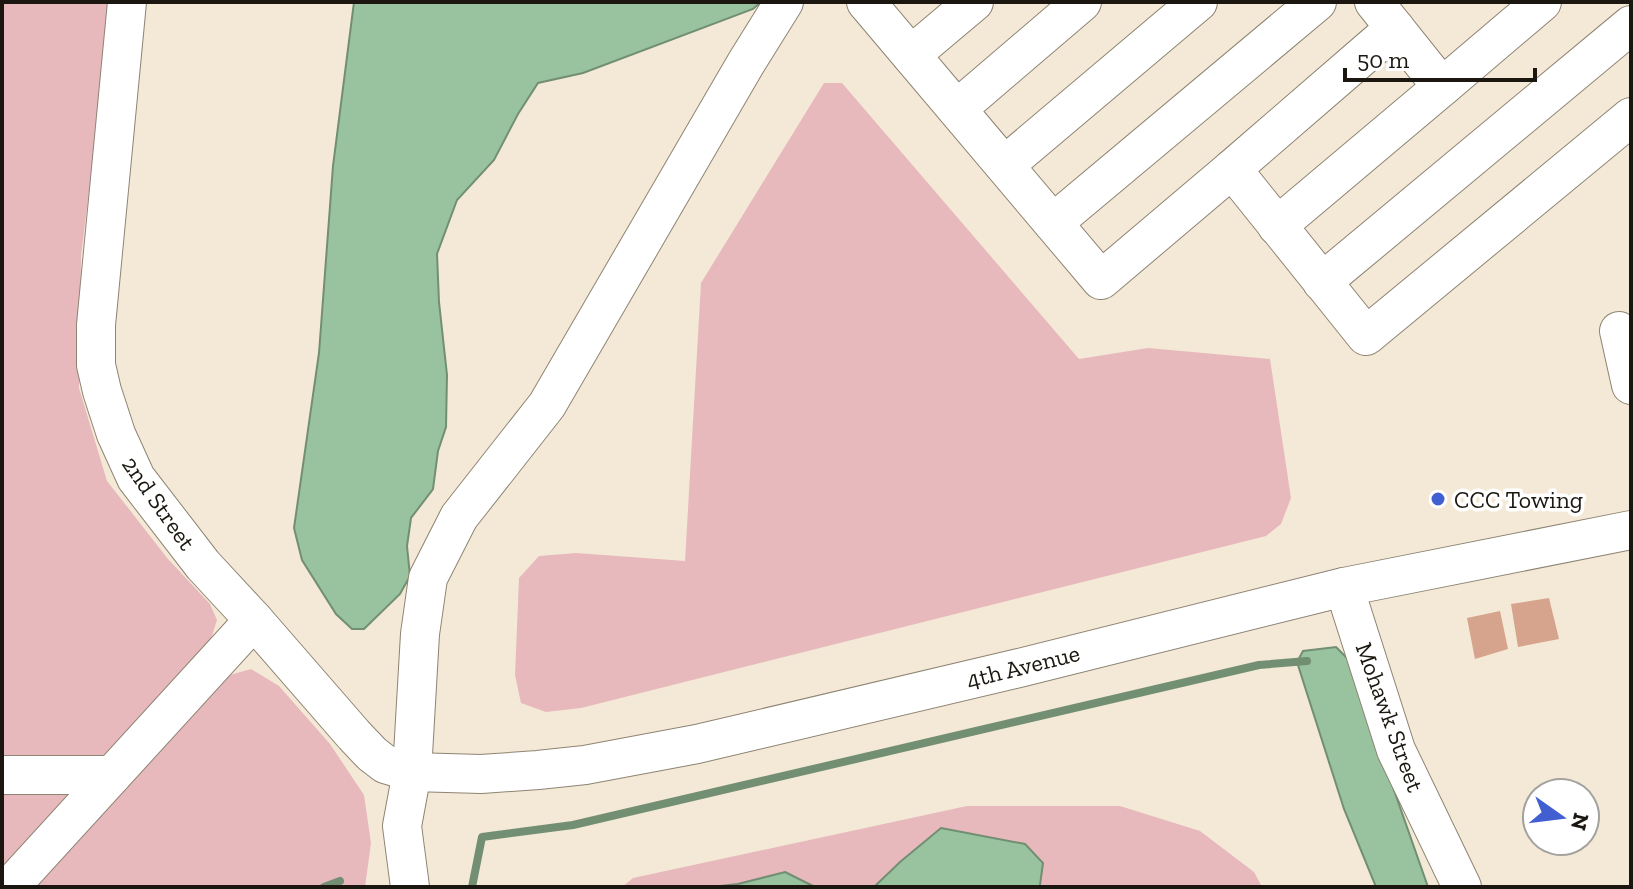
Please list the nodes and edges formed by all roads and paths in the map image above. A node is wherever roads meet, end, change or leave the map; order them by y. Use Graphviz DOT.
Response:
graph roads {
  1 [pos="127,2"];
  2 [pos="784,2"];
  3 [pos="866,2"];
  4 [pos="974,2"];
  5 [pos="1082,2"];
  6 [pos="1198,2"];
  7 [pos="1317,2"];
  8 [pos="1542,2"];
  9 [pos="1384,15"];
  10 [pos="1631,25"];
  11 [pos="911,55"];
  12 [pos="1442,87"];
  13 [pos="957,109"];
  14 [pos="1631,117"];
  15 [pos="1005,165"];
  16 [pos="1232,169"];
  17 [pos="1053,223"];
  18 [pos="1277,226"];
  19 [pos="1322,282"];
  20 [pos="1619,331"];
  21 [pos="1631,385"];
  22 [pos="1631,530"];
  23 [pos="1344,587"];
  24 [pos="254,620"];
  25 [pos="412,772"];
  26 [pos="2,775"];
  27 [pos="112,775"];
  28 [pos="402,826"];
  29 [pos="10,887"];
  30 [pos="385,887"];
  31 [pos="410,887"];
  32 [pos="1462,887"];
  1 -- 24 [label="street, 2nd Street"];
  2 -- 25 [label="street"];
  3 -- 11 [label="street"];
  4 -- 11 [label="street"];
  5 -- 13 [label="street"];
  6 -- 15 [label="street"];
  7 -- 17 [label="street"];
  8 -- 12 [label="street"];
  9 -- 12 [label="street"];
  9 -- 16 [label="street"];
  10 -- 19 [label="street"];
  11 -- 13 [label="street"];
  12 -- 18 [label="street"];
  13 -- 15 [label="street"];
  14 -- 19 [label="street"];
  15 -- 17 [label="street"];
  16 -- 17 [label="street"];
  16 -- 18 [label="street"];
  18 -- 19 [label="street"];
  20 -- 21 [label="street"];
  22 -- 23 [label="street, 4th Avenue"];
  23 -- 25 [label="street, 4th Avenue"];
  23 -- 32 [label="street, Mohawk Street"];
  24 -- 25 [label="street, 2nd Street"];
  24 -- 27 [label="street"];
  25 -- 28 [label="street"];
  26 -- 27 [label="street"];
  27 -- 29 [label="street"];
  28 -- 30 [label="street"];
  28 -- 31 [label="street"];
}
